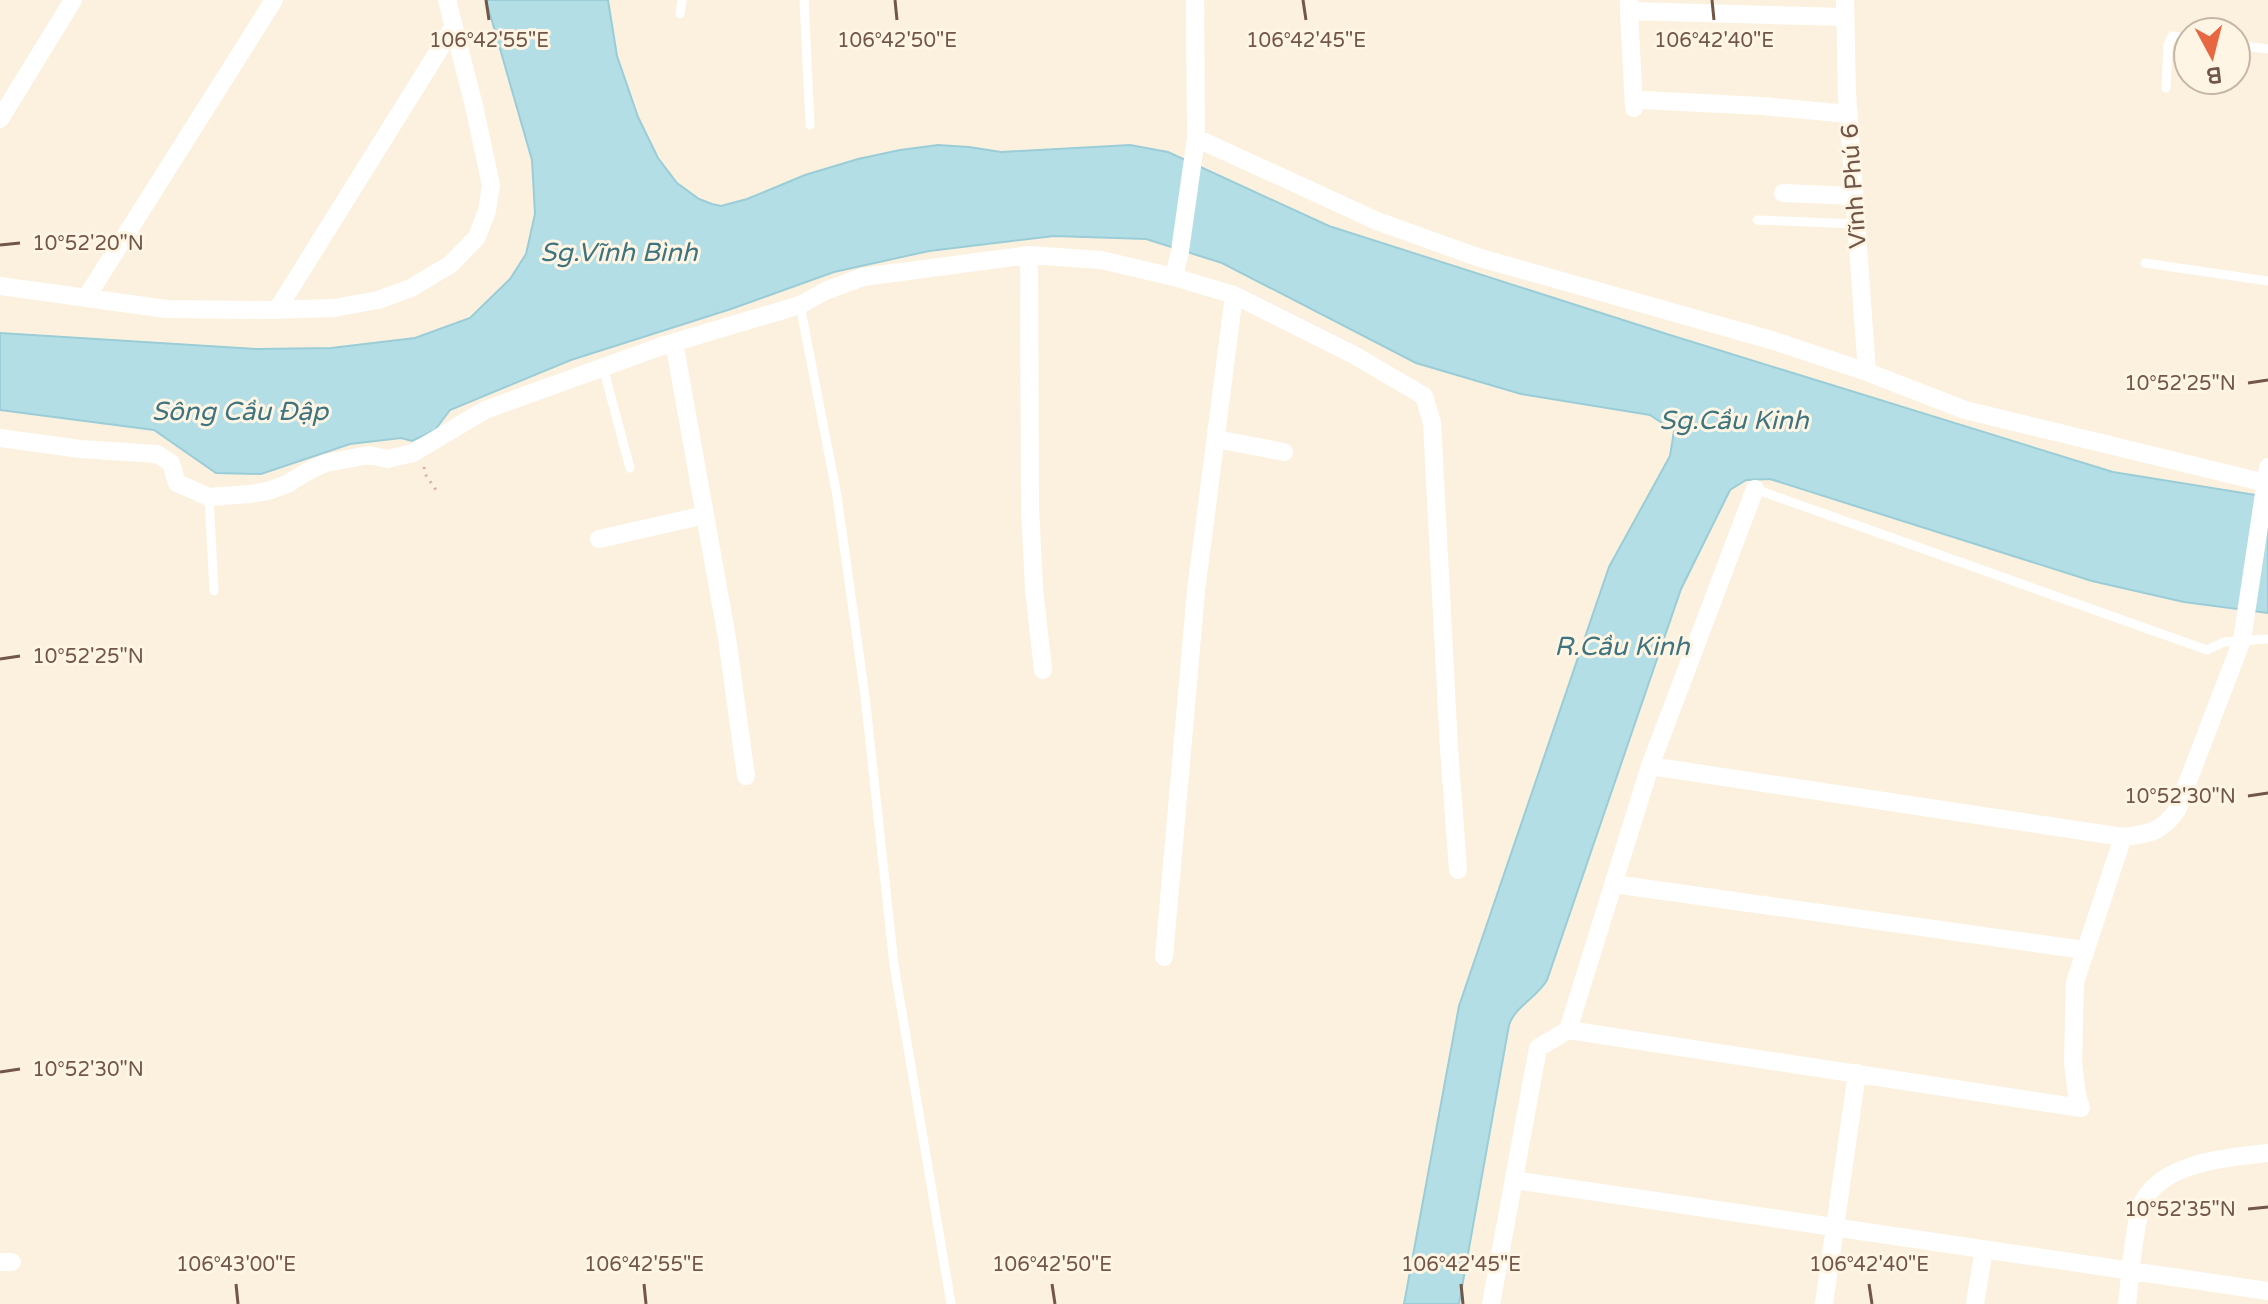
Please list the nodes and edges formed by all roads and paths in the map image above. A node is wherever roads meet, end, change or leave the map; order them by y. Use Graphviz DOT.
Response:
graph roads {
  1 [pos="73,0"];
  2 [pos="274,0"];
  3 [pos="447,0"];
  4 [pos="682,0"];
  5 [pos="804,0"];
  6 [pos="1195,0"];
  7 [pos="1629,6"];
  8 [pos="1845,8"];
  9 [pos="680,14"];
  10 [pos="454,26"];
  11 [pos="2172,36"];
  12 [pos="2166,88"];
  13 [pos="1849,114"];
  14 [pos="0,119"];
  15 [pos="810,125"];
  16 [pos="1195,144"];
  17 [pos="1783,193"];
  18 [pos="1854,196"];
  19 [pos="1757,220"];
  20 [pos="1856,224"];
  21 [pos="1029,255"];
  22 [pos="2145,263"];
  23 [pos="1174,277"];
  24 [pos="2268,281"];
  25 [pos="0,286"];
  26 [pos="1234,295"];
  27 [pos="86,298"];
  28 [pos="800,305"];
  29 [pos="277,310"];
  30 [pos="674,342"];
  31 [pos="603,367"];
  32 [pos="1867,372"];
  33 [pos="0,438"];
  34 [pos="1216,439"];
  35 [pos="421,448"];
  36 [pos="1284,452"];
  37 [pos="630,468"];
  38 [pos="2266,483"];
  39 [pos="1755,489"];
  40 [pos="438,493"];
  41 [pos="209,497"];
  42 [pos="705,515"];
  43 [pos="599,539"];
  44 [pos="214,591"];
  45 [pos="2242,636"];
  46 [pos="2268,639"];
  47 [pos="1043,670"];
  48 [pos="1650,766"];
  49 [pos="746,776"];
  50 [pos="2123,837"];
  51 [pos="1458,870"];
  52 [pos="1614,884"];
  53 [pos="2084,950"];
  54 [pos="1164,957"];
  55 [pos="1568,1030"];
  56 [pos="1857,1073"];
  57 [pos="2268,1153"];
  58 [pos="1514,1180"];
  59 [pos="1835,1227"];
  60 [pos="1984,1249"];
  61 [pos="2131,1271"];
  62 [pos="2268,1291"];
  63 [pos="951,1304"];
  64 [pos="1491,1304"];
  65 [pos="1824,1304"];
  66 [pos="1975,1304"];
  67 [pos="2127,1304"];
  1 -- 14 [label="street"];
  2 -- 27 [label="street"];
  3 -- 10 [label="street"];
  4 -- 9 [label="lane"];
  5 -- 15 [label="lane"];
  6 -- 16 [label="street"];
  7 -- 8 [label="street"];
  7 -- 13 [label="street"];
  8 -- 13 [label="street, Vĩnh Phú 6"];
  10 -- 29 [label="street"];
  10 -- 29 [label="street"];
  11 -- 12 [label="lane"];
  13 -- 18 [label="street, Vĩnh Phú 6"];
  16 -- 23 [label="street"];
  16 -- 32 [label="street"];
  17 -- 18 [label="street"];
  18 -- 20 [label="street, Vĩnh Phú 6"];
  19 -- 20 [label="lane"];
  20 -- 32 [label="street, Vĩnh Phú 6"];
  21 -- 23 [label="street"];
  21 -- 28 [label="street"];
  21 -- 47 [label="street"];
  22 -- 24 [label="lane"];
  23 -- 26 [label="street"];
  25 -- 27 [label="street"];
  26 -- 34 [label="street"];
  26 -- 51 [label="street"];
  27 -- 29 [label="street"];
  28 -- 30 [label="street"];
  28 -- 63 [label="lane"];
  30 -- 31 [label="street"];
  30 -- 42 [label="street"];
  31 -- 35 [label="street"];
  31 -- 37 [label="lane"];
  32 -- 38 [label="street"];
  33 -- 41 [label="street"];
  34 -- 36 [label="street"];
  34 -- 54 [label="street"];
  35 -- 40 [label="path"];
  35 -- 41 [label="street"];
  38 -- 45 [label="street"];
  39 -- 45 [label="lane"];
  39 -- 48 [label="street"];
  41 -- 44 [label="lane"];
  42 -- 43 [label="street"];
  42 -- 49 [label="street"];
  45 -- 46 [label="lane"];
  45 -- 50 [label="street"];
  48 -- 50 [label="street"];
  48 -- 52 [label="street"];
  50 -- 53 [label="street"];
  52 -- 53 [label="street"];
  52 -- 55 [label="street"];
  53 -- 56 [label="street"];
  55 -- 56 [label="street"];
  55 -- 58 [label="street"];
  56 -- 59 [label="street"];
  57 -- 61 [label="street"];
  58 -- 59 [label="street"];
  58 -- 64 [label="street"];
  59 -- 60 [label="street"];
  59 -- 65 [label="street"];
  60 -- 61 [label="street"];
  60 -- 66 [label="street"];
  61 -- 62 [label="street"];
  61 -- 67 [label="street"];
}
